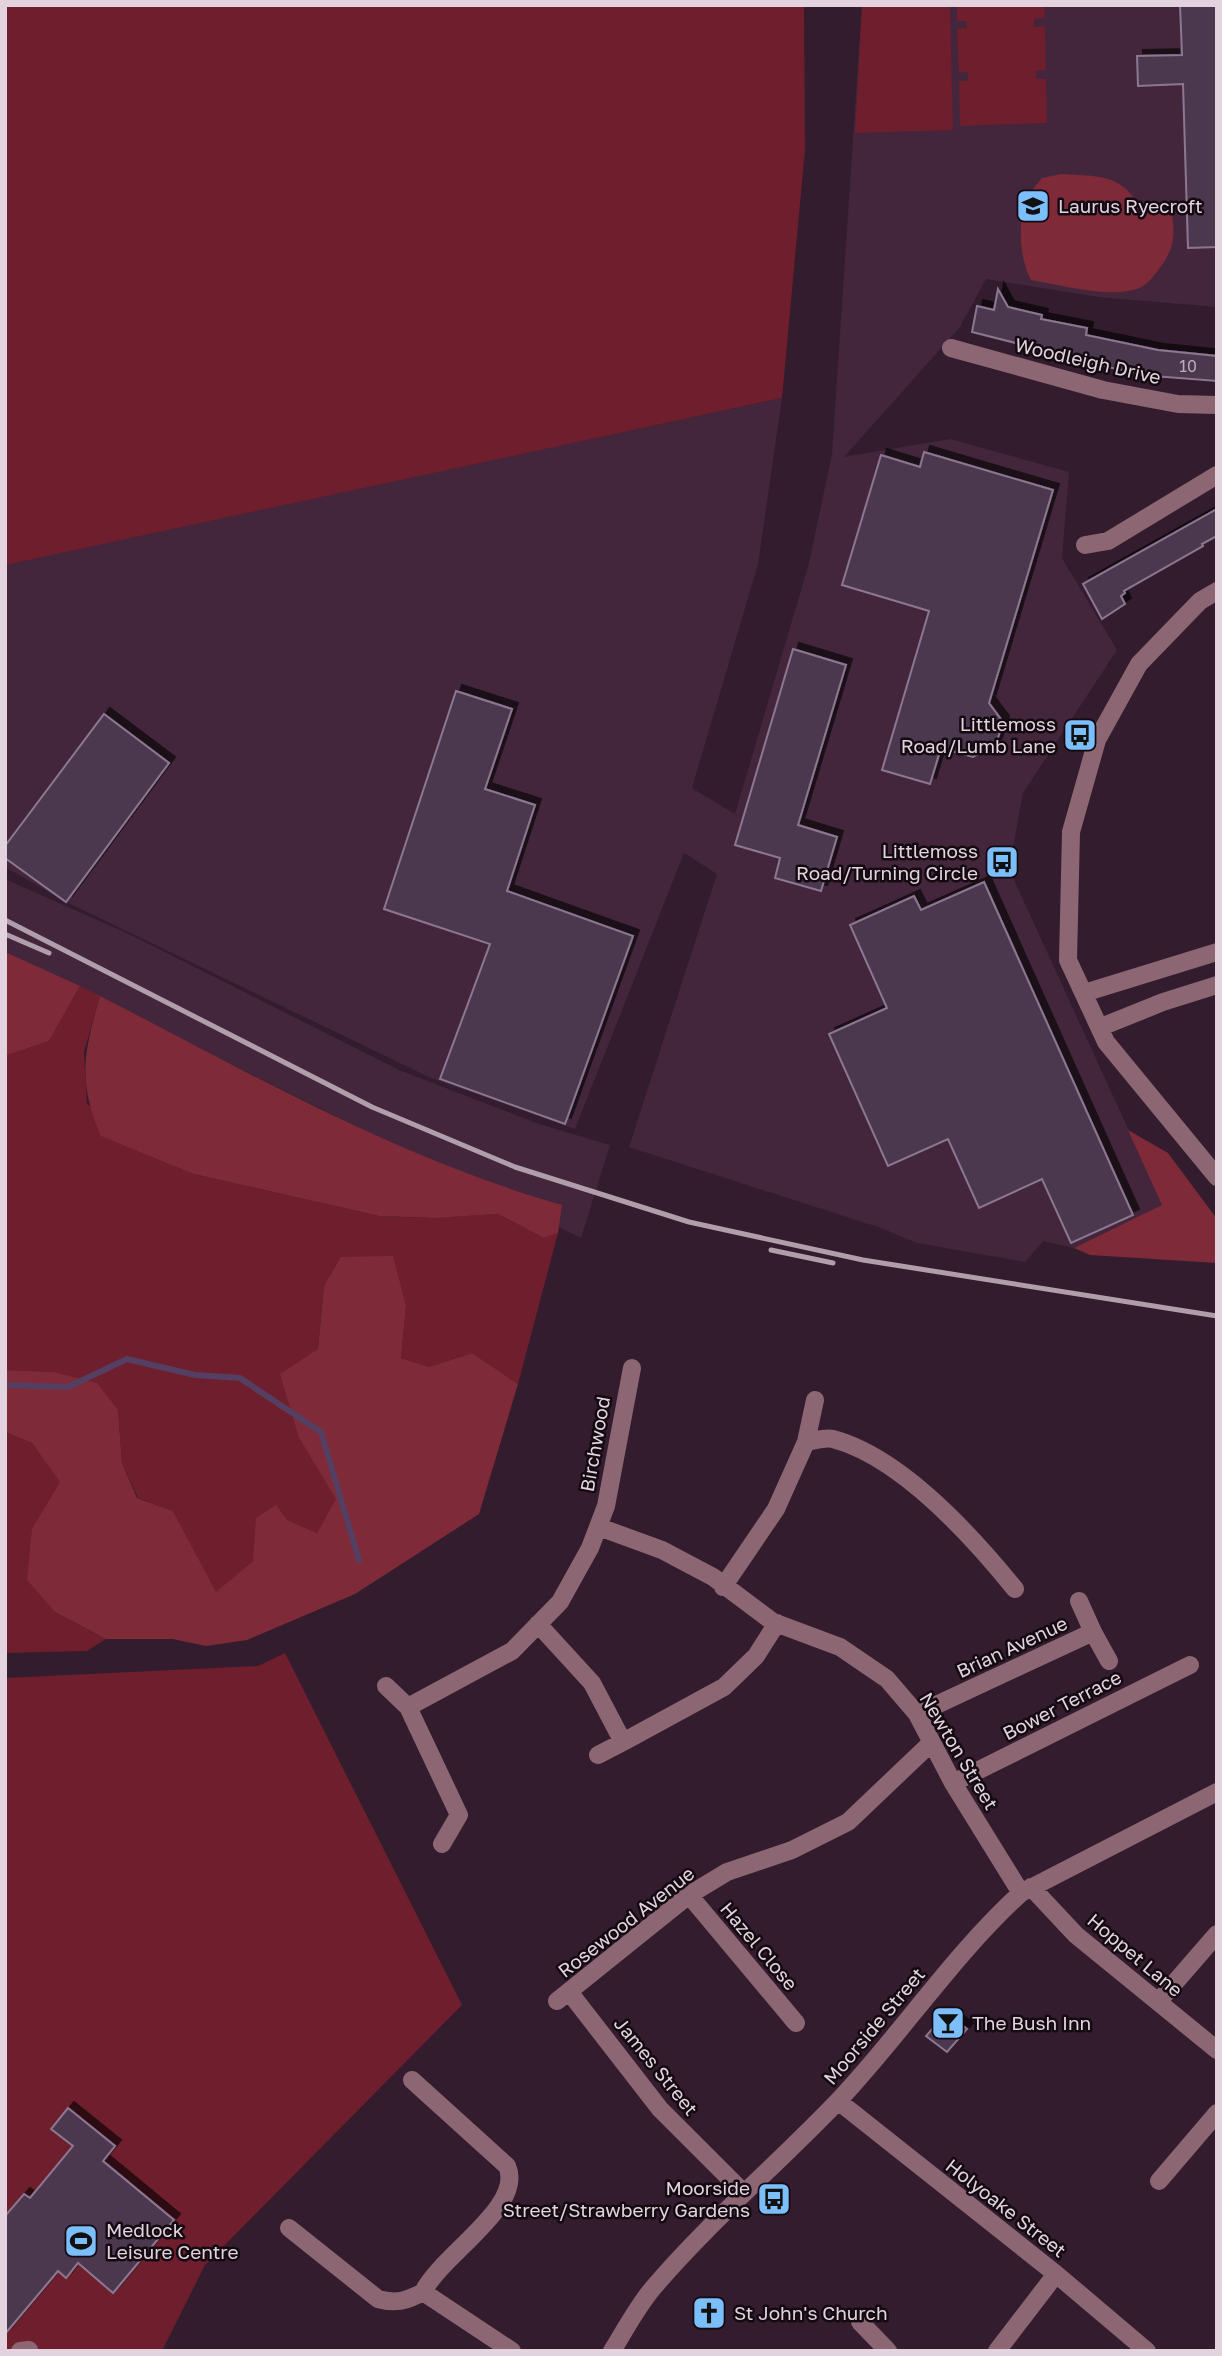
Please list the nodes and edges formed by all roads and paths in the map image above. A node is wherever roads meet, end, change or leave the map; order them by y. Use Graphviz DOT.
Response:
graph roads {
  1 [pos="951,348"];
  2 [pos="1217,405"];
  3 [pos="1217,475"];
  4 [pos="1086,545"];
  5 [pos="1217,592"];
  6 [pos="1217,952"];
  7 [pos="1217,985"];
  8 [pos="1084,993"];
  9 [pos="1101,1027"];
  10 [pos="1217,1177"];
  11 [pos="632,1368"];
  12 [pos="815,1400"];
  13 [pos="806,1442"];
  14 [pos="599,1527"];
  15 [pos="723,1587"];
  16 [pos="1015,1589"];
  17 [pos="1079,1601"];
  18 [pos="777,1623"];
  19 [pos="538,1624"];
  20 [pos="1093,1633"];
  21 [pos="1109,1661"];
  22 [pos="1190,1665"];
  23 [pos="386,1686"];
  24 [pos="408,1707"];
  25 [pos="917,1714"];
  26 [pos="623,1742"];
  27 [pos="931,1743"];
  28 [pos="598,1755"];
  29 [pos="953,1783"];
  30 [pos="1217,1792"];
  31 [pos="442,1844"];
  32 [pos="1026,1890"];
  33 [pos="690,1895"];
  34 [pos="1217,1934"];
  35 [pos="564,1997"];
  36 [pos="1158,2002"];
  37 [pos="796,2023"];
  38 [pos="1217,2050"];
  39 [pos="412,2080"];
  40 [pos="838,2101"];
  41 [pos="1217,2113"];
  42 [pos="1159,2180"];
  43 [pos="743,2192"];
  44 [pos="289,2228"];
  45 [pos="1056,2274"];
  46 [pos="423,2292"];
  47 [pos="860,2322"];
  48 [pos="512,2351"];
  49 [pos="612,2351"];
  50 [pos="888,2351"];
  51 [pos="997,2351"];
  52 [pos="1147,2351"];
  1 -- 2 [label="street, Woodleigh Drive"];
  3 -- 4 [label="street"];
  5 -- 8 [label="street"];
  6 -- 8 [label="street"];
  7 -- 9 [label="street"];
  8 -- 9 [label="street"];
  9 -- 10 [label="street"];
  11 -- 14 [label="street, Birchwood"];
  12 -- 13 [label="street"];
  13 -- 15 [label="street"];
  13 -- 16 [label="street"];
  14 -- 15 [label="street, Newton Street"];
  14 -- 19 [label="street"];
  15 -- 18 [label="street, Newton Street"];
  17 -- 20 [label="street, Brian Avenue"];
  18 -- 25 [label="street, Newton Street"];
  18 -- 26 [label="street"];
  19 -- 24 [label="street"];
  19 -- 26 [label="street"];
  20 -- 21 [label="street"];
  20 -- 25 [label="street, Brian Avenue"];
  22 -- 29 [label="street, Bower Terrace"];
  23 -- 24 [label="street"];
  24 -- 31 [label="street"];
  25 -- 27 [label="street, Newton Street"];
  26 -- 28 [label="street"];
  27 -- 29 [label="street, Newton Street"];
  27 -- 33 [label="street, Rosewood Avenue"];
  29 -- 32 [label="street, Newton Street"];
  30 -- 32 [label="street, Moorside Street"];
  32 -- 36 [label="street, Hoppet Lane"];
  32 -- 40 [label="street, Moorside Street"];
  33 -- 35 [label="street, Rosewood Avenue"];
  33 -- 37 [label="street, Hazel Close"];
  34 -- 36 [label="street"];
  35 -- 43 [label="street, James Street"];
  36 -- 38 [label="street, Hoppet Lane"];
  39 -- 46 [label="street"];
  40 -- 43 [label="street, Moorside Street"];
  40 -- 45 [label="street, Holyoake Street"];
  41 -- 42 [label="street"];
  43 -- 49 [label="street, Moorside Street"];
  44 -- 46 [label="street"];
  45 -- 51 [label="street"];
  45 -- 52 [label="street, Holyoake Street"];
  46 -- 48 [label="street"];
  47 -- 50 [label="street"];
}
